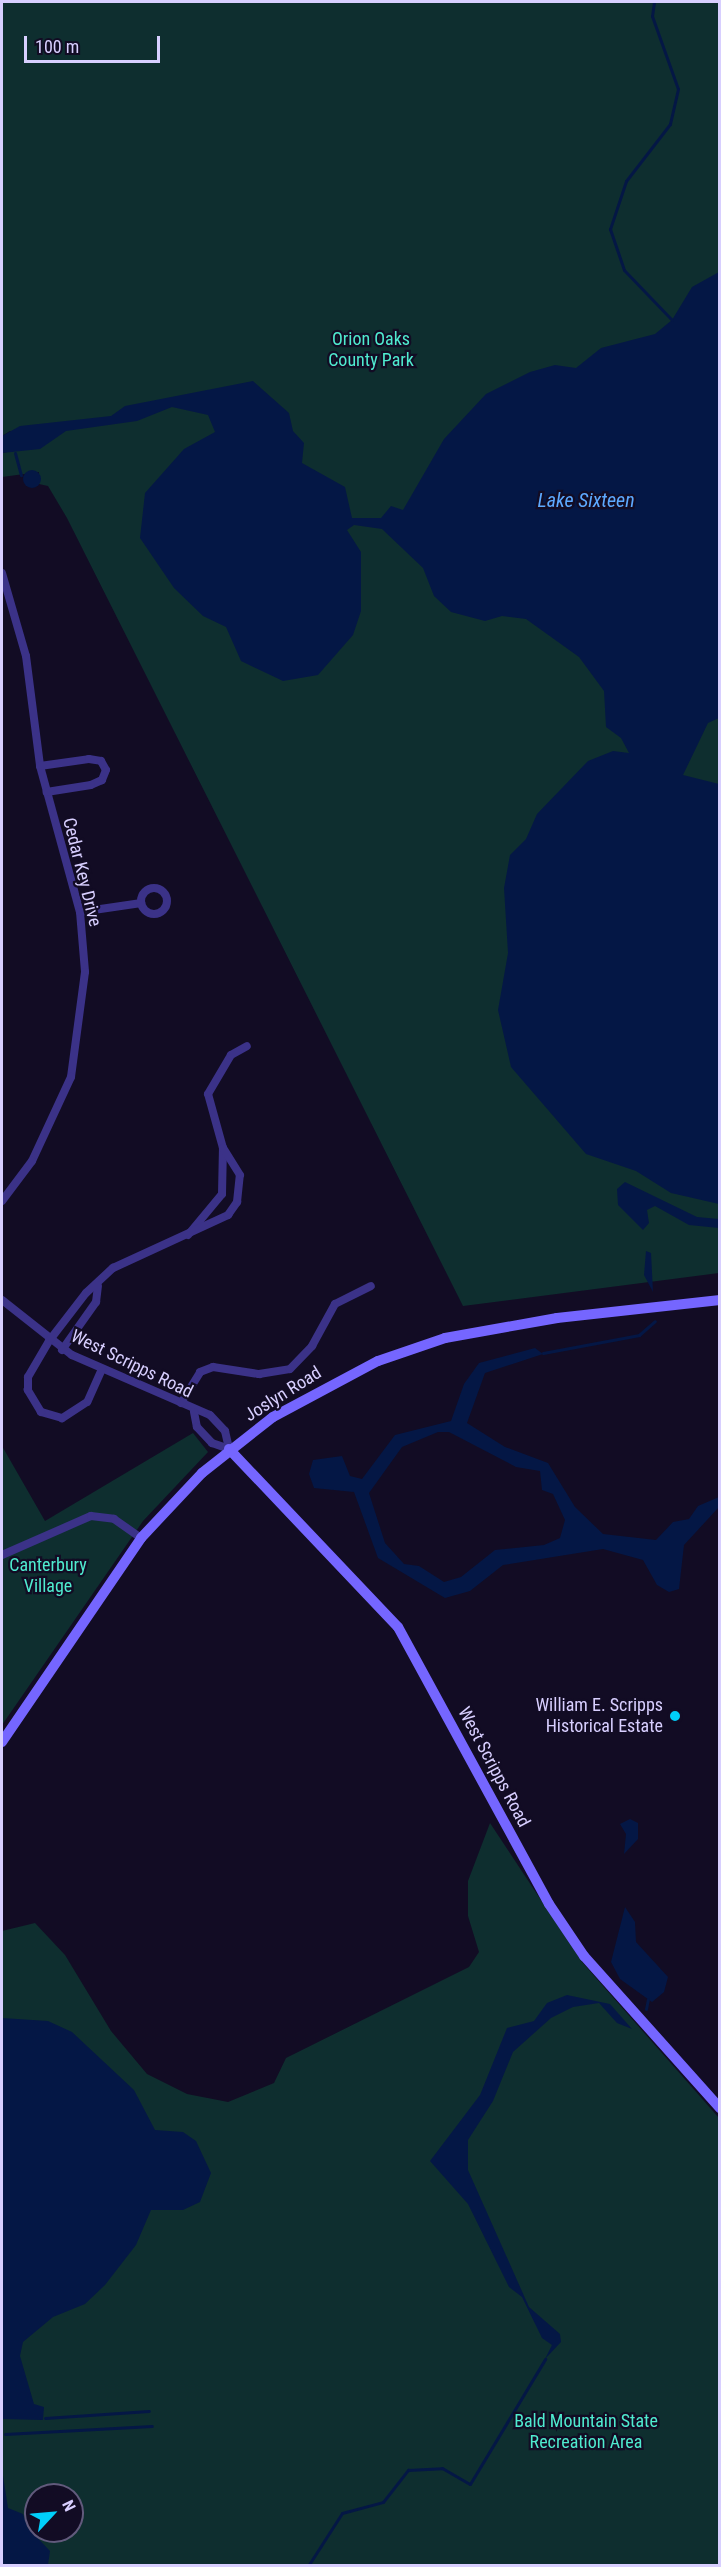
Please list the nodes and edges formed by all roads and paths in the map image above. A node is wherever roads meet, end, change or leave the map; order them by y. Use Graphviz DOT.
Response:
graph roads {
  1 [pos="2,573"];
  2 [pos="40,766"];
  3 [pos="47,792"];
  4 [pos="141,903"];
  5 [pos="80,912"];
  6 [pos="247,1046"];
  7 [pos="223,1148"];
  8 [pos="2,1201"];
  9 [pos="186,1237"];
  10 [pos="98,1286"];
  11 [pos="371,1286"];
  12 [pos="2,1300"];
  13 [pos="720,1300"];
  14 [pos="50,1341"];
  15 [pos="62,1350"];
  16 [pos="102,1369"];
  17 [pos="181,1403"];
  18 [pos="194,1412"];
  19 [pos="230,1449"];
  20 [pos="141,1538"];
  21 [pos="2,1555"];
  22 [pos="2,1742"];
  23 [pos="720,2108"];
  1 -- 2 [label="street, Cedar Key Drive"];
  2 -- 3 [label="street, Cedar Key Drive"];
  2 -- 3 [label="street"];
  3 -- 5 [label="street, Cedar Key Drive"];
  4 -- 5 [label="street"];
  5 -- 8 [label="street, Cedar Key Drive"];
  6 -- 7 [label="street"];
  7 -- 9 [label="street"];
  7 -- 9 [label="street"];
  9 -- 10 [label="street"];
  10 -- 14 [label="street"];
  10 -- 15 [label="street"];
  11 -- 17 [label="street"];
  12 -- 14 [label="street, West Scripps Road"];
  13 -- 19 [label="street, Joslyn Road"];
  14 -- 15 [label="street, West Scripps Road"];
  14 -- 16 [label="street"];
  15 -- 16 [label="street, West Scripps Road"];
  16 -- 17 [label="street, West Scripps Road"];
  17 -- 18 [label="street, West Scripps Road"];
  18 -- 19 [label="street, West Scripps Road"];
  18 -- 19 [label="street, West Scripps Road"];
  19 -- 20 [label="street, Joslyn Road"];
  19 -- 23 [label="street, West Scripps Road"];
  20 -- 21 [label="street"];
  20 -- 22 [label="street, Joslyn Road"];
}
